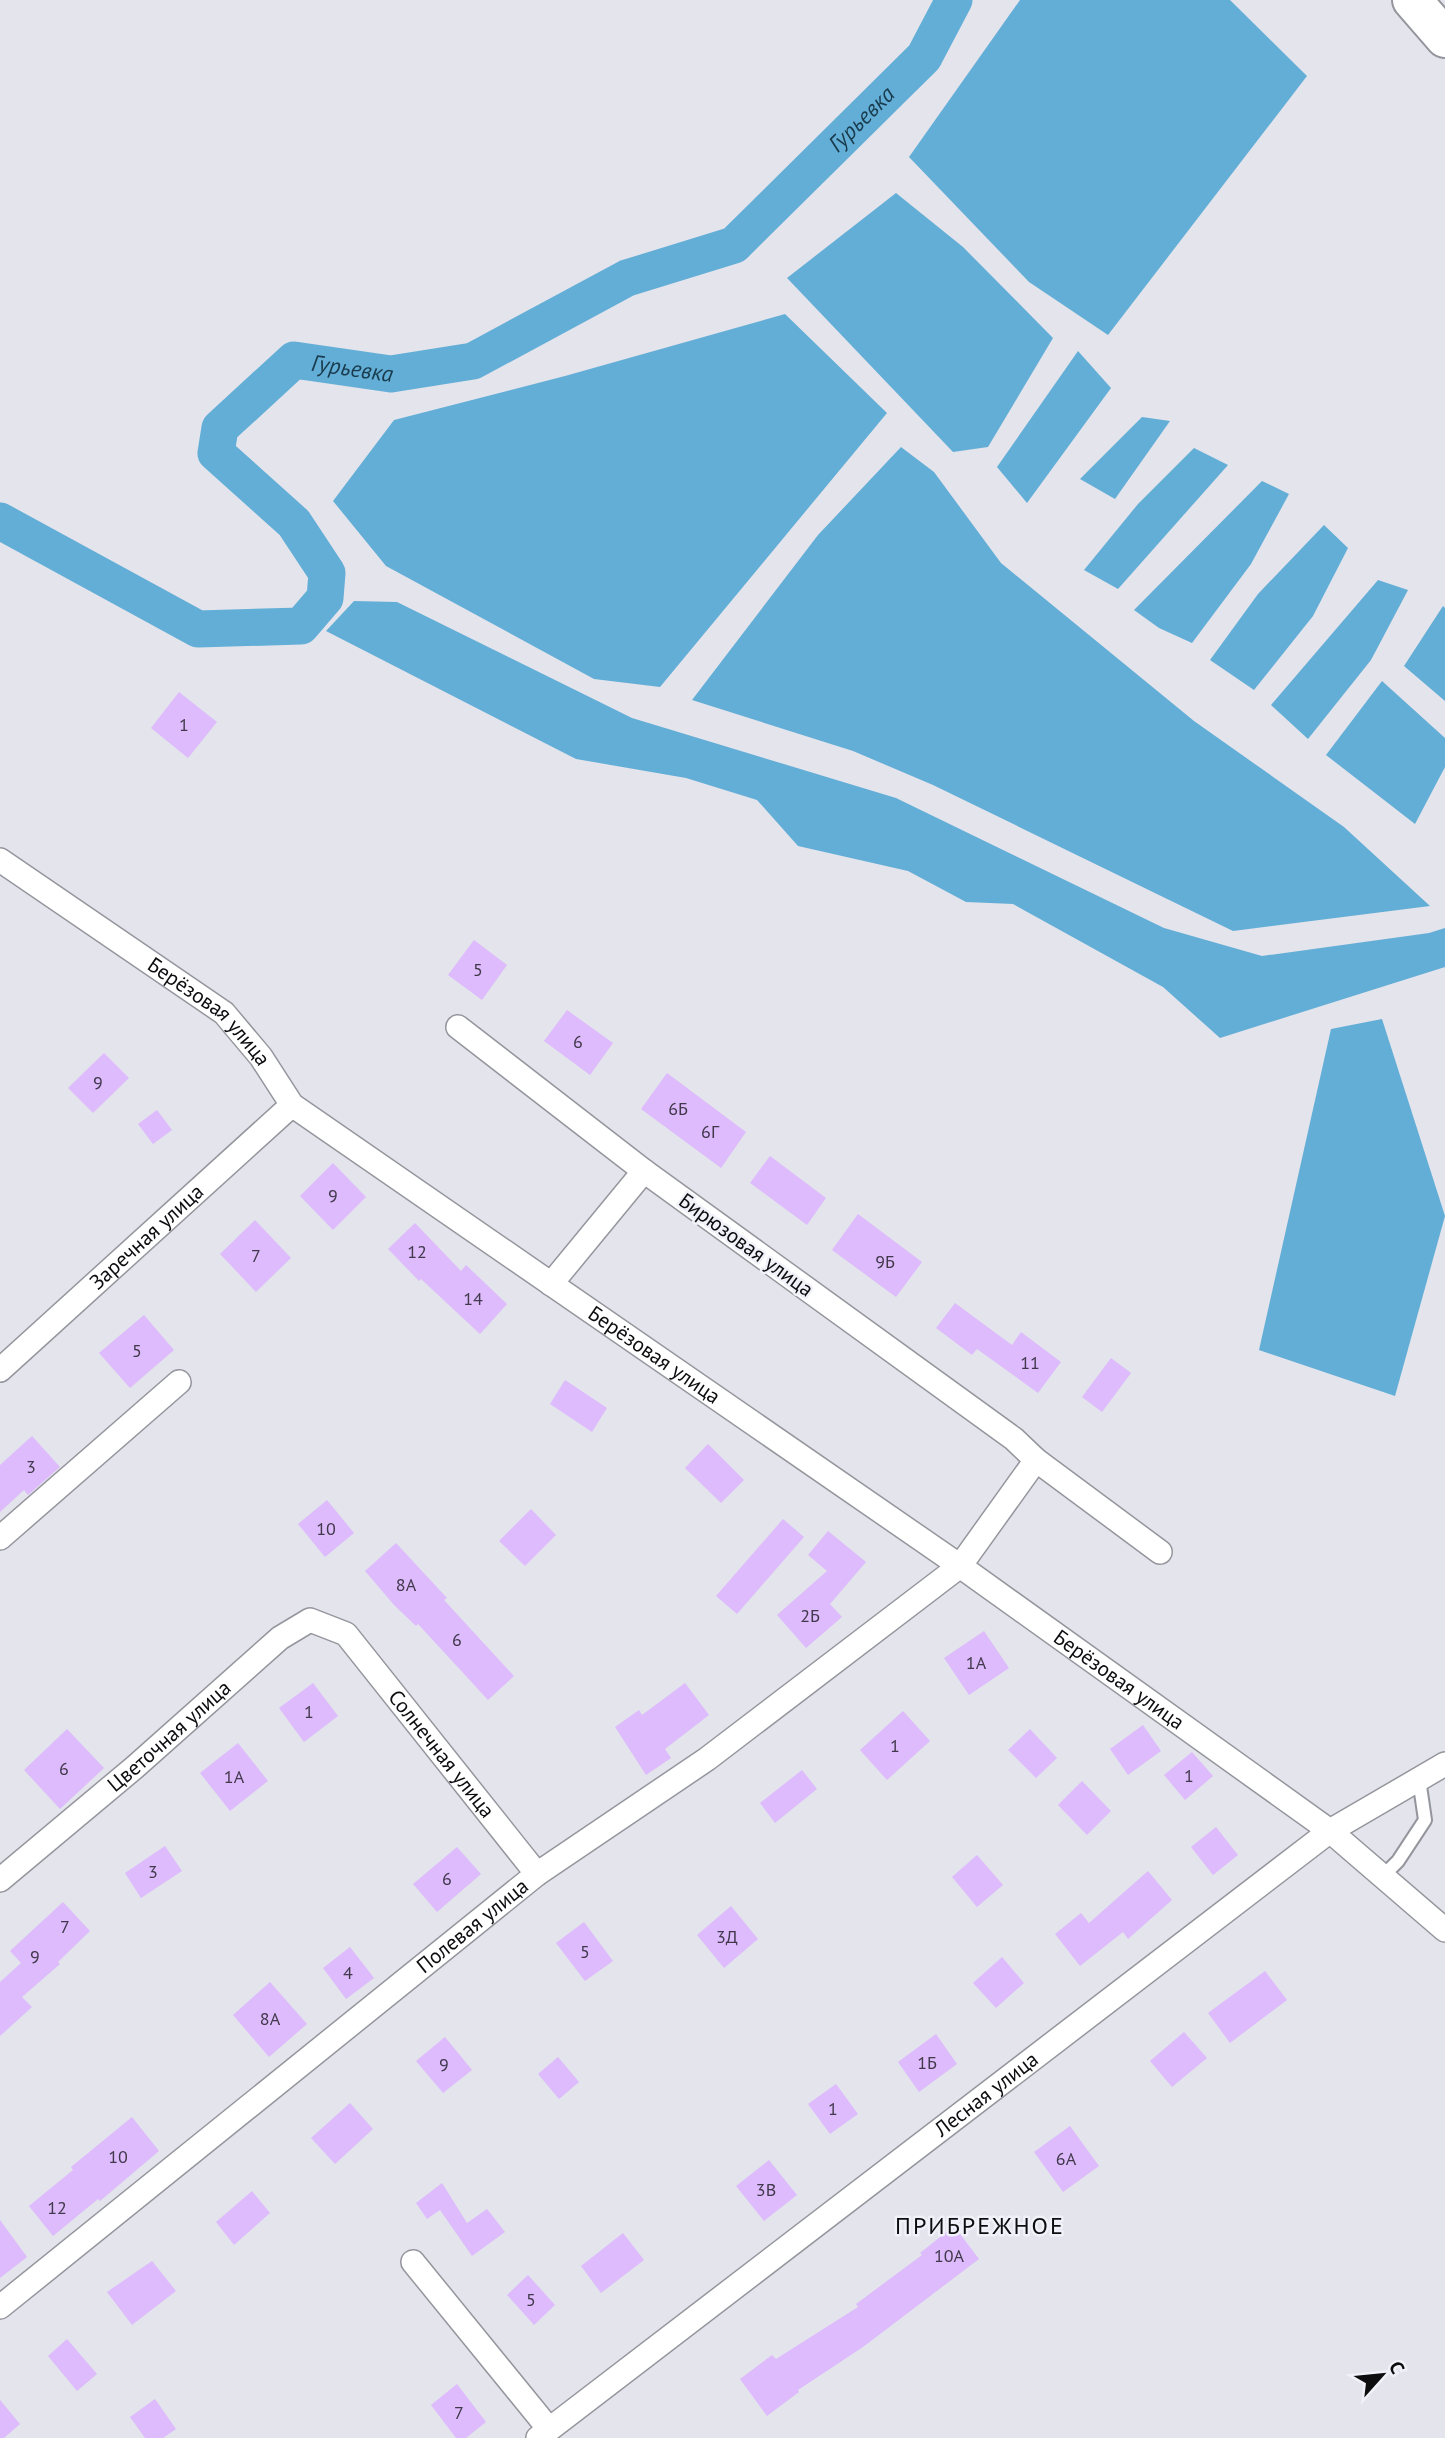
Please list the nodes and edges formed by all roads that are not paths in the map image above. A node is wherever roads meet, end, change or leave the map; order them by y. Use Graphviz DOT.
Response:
graph roads {
  1 [pos="1412,0"];
  2 [pos="1445,38"];
  3 [pos="0,860"];
  4 [pos="458,1027"];
  5 [pos="292,1105"];
  6 [pos="644,1171"];
  7 [pos="551,1284"];
  8 [pos="0,1370"];
  9 [pos="178,1382"];
  10 [pos="1036,1461"];
  11 [pos="0,1538"];
  12 [pos="1160,1552"];
  13 [pos="960,1566"];
  14 [pos="346,1634"];
  15 [pos="1445,1764"];
  16 [pos="1419,1779"];
  17 [pos="1330,1830"];
  18 [pos="537,1874"];
  19 [pos="1382,1876"];
  20 [pos="0,1880"];
  21 [pos="1445,1930"];
  22 [pos="413,2262"];
  23 [pos="0,2306"];
  24 [pos="544,2433"];
  1 -- 2 [label="highway"];
  3 -- 5 [label="street, Берёзовая улица"];
  4 -- 6 [label="street, Бирюзовая улица"];
  5 -- 7 [label="street, Берёзовая улица"];
  5 -- 8 [label="street, Заречная улица"];
  6 -- 7 [label="street"];
  6 -- 10 [label="street, Бирюзовая улица"];
  7 -- 13 [label="street, Берёзовая улица"];
  9 -- 11 [label="street"];
  10 -- 12 [label="street, Бирюзовая улица"];
  10 -- 13 [label="street"];
  13 -- 17 [label="street, Берёзовая улица"];
  13 -- 18 [label="street, Полевая улица"];
  14 -- 18 [label="street, Солнечная улица"];
  14 -- 20 [label="street, Цветочная улица"];
  15 -- 16 [label="street, Лесная улица"];
  16 -- 17 [label="street, Лесная улица"];
  16 -- 19 [label="lane"];
  17 -- 19 [label="street, Берёзовая улица"];
  17 -- 24 [label="street, Лесная улица"];
  18 -- 23 [label="street, Полевая улица"];
  19 -- 21 [label="street, Берёзовая улица"];
  22 -- 24 [label="street"];
}
